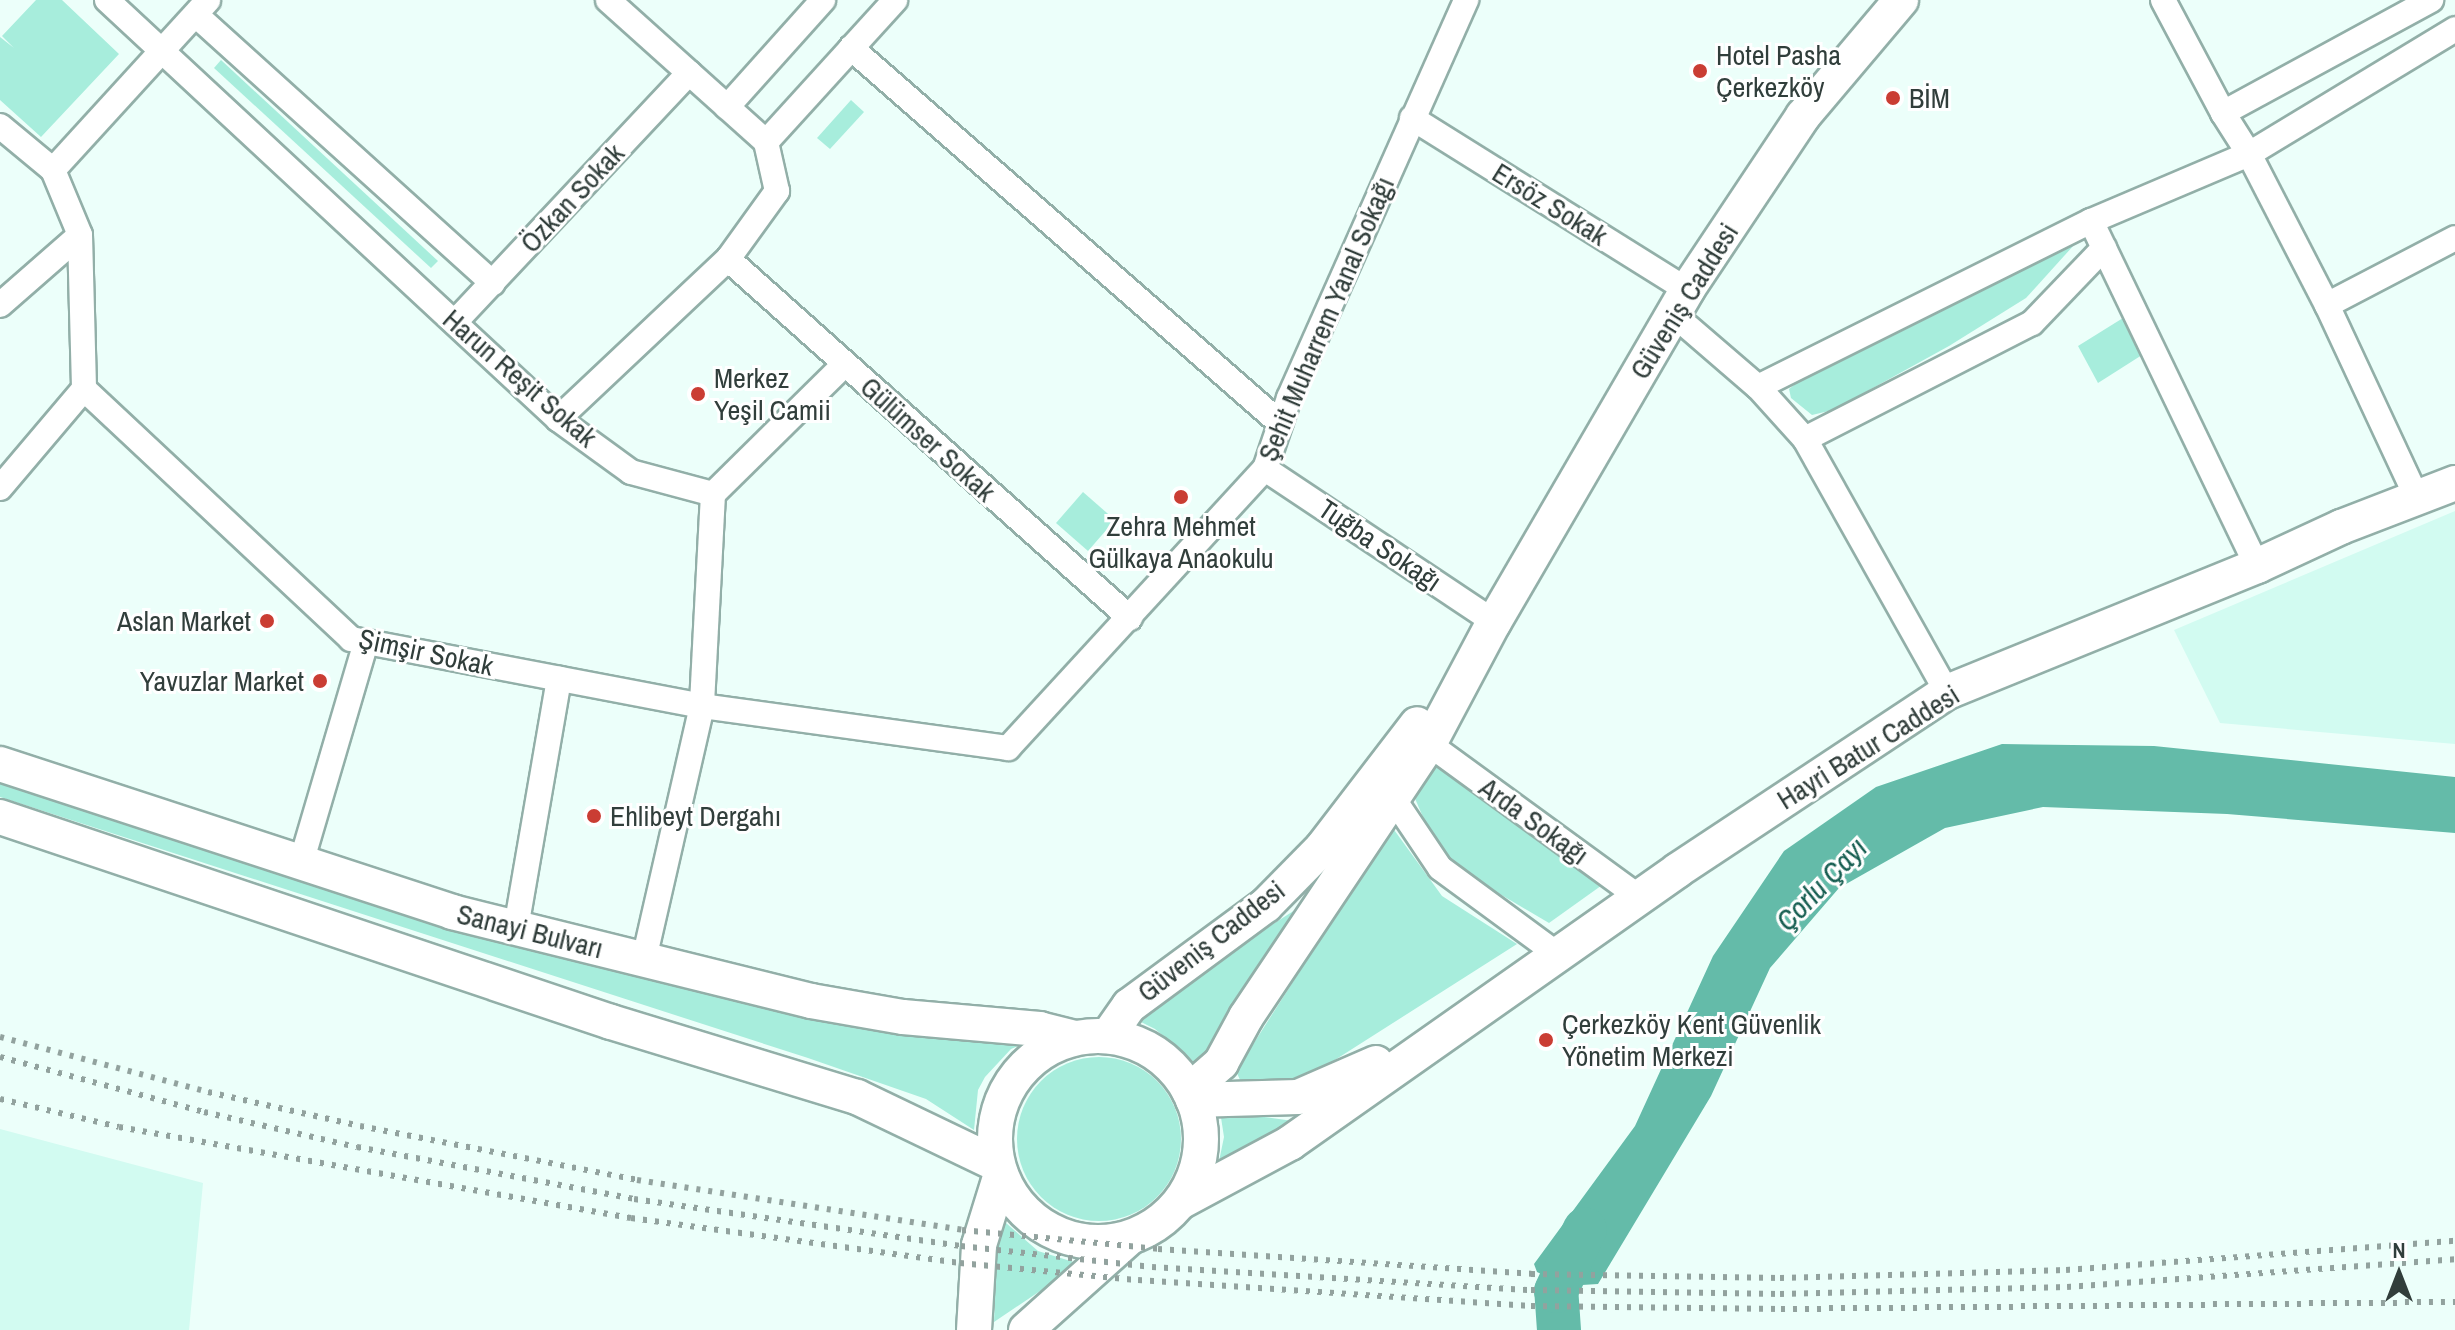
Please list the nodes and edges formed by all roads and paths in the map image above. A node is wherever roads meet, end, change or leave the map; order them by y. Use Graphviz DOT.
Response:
graph roads {
  1 [pos="107,0"];
  2 [pos="608,0"];
  3 [pos="823,0"];
  4 [pos="895,0"];
  5 [pos="1466,0"];
  6 [pos="2163,0"];
  7 [pos="2431,0"];
  8 [pos="1889,4"];
  9 [pos="202,7"];
  10 [pos="2455,29"];
  11 [pos="851,48"];
  12 [pos="165,51"];
  13 [pos="689,73"];
  14 [pos="727,107"];
  15 [pos="2223,113"];
  16 [pos="1412,118"];
  17 [pos="0,126"];
  18 [pos="766,142"];
  19 [pos="2249,154"];
  20 [pos="53,170"];
  21 [pos="2091,221"];
  22 [pos="80,235"];
  23 [pos="2455,238"];
  24 [pos="2104,248"];
  25 [pos="728,259"];
  26 [pos="493,283"];
  27 [pos="1680,302"];
  28 [pos="0,305"];
  29 [pos="2327,305"];
  30 [pos="455,322"];
  31 [pos="844,365"];
  32 [pos="1758,387"];
  33 [pos="84,389"];
  34 [pos="558,419"];
  35 [pos="1280,423"];
  36 [pos="1805,439"];
  37 [pos="1265,469"];
  38 [pos="2455,483"];
  39 [pos="0,488"];
  40 [pos="713,494"];
  41 [pos="2417,498"];
  42 [pos="2257,566"];
  43 [pos="1130,618"];
  44 [pos="1494,622"];
  45 [pos="366,642"];
  46 [pos="559,679"];
  47 [pos="1947,692"];
  48 [pos="702,706"];
  49 [pos="1429,744"];
  50 [pos="1008,748"];
  51 [pos="0,764"];
  52 [pos="1393,798"];
  53 [pos="0,817"];
  54 [pos="301,863"];
  55 [pos="1640,898"];
  56 [pos="516,928"];
  57 [pos="1557,954"];
  58 [pos="644,959"];
  59 [pos="1493,1001"];
  60 [pos="1108,1036"];
  61 [pos="1074,1038"];
  62 [pos="1191,1095"];
  63 [pos="999,1169"];
  64 [pos="1182,1201"];
  65 [pos="1129,1238"];
  66 [pos="974,1330"];
  67 [pos="1026,1330"];
  1 -- 12 [label="street, Harun Reşit Sokak"];
  2 -- 13 [label="street"];
  3 -- 14 [label="street"];
  4 -- 11 [label="street"];
  5 -- 16 [label="street, Şehit Muharrem Yanal Sokağı"];
  6 -- 15 [label="street"];
  7 -- 15 [label="street"];
  8 -- 27 [label="main road, Güveniş Caddesi"];
  9 -- 12 [label="street"];
  9 -- 26 [label="street, Harun Reşit Sokak"];
  10 -- 19 [label="street"];
  11 -- 18 [label="street"];
  11 -- 35 [label="street"];
  12 -- 20 [label="street"];
  12 -- 30 [label="street, Harun Reşit Sokak"];
  13 -- 14 [label="street"];
  13 -- 26 [label="street, Özkan Sokak"];
  14 -- 18 [label="street"];
  15 -- 19 [label="street"];
  16 -- 27 [label="street, Ersöz Sokak"];
  16 -- 35 [label="street, Şehit Muharrem Yanal Sokağı"];
  17 -- 20 [label="street"];
  18 -- 25 [label="street"];
  19 -- 21 [label="street"];
  19 -- 29 [label="street"];
  20 -- 22 [label="street"];
  21 -- 24 [label="street"];
  21 -- 32 [label="street"];
  22 -- 28 [label="street"];
  22 -- 33 [label="street"];
  23 -- 29 [label="street"];
  24 -- 36 [label="street"];
  24 -- 42 [label="street"];
  25 -- 31 [label="street, Gülümser Sokak"];
  25 -- 34 [label="street"];
  26 -- 30 [label="street, Özkan Sokak"];
  27 -- 32 [label="street, Ersöz Sokak"];
  27 -- 44 [label="main road, Güveniş Caddesi"];
  29 -- 41 [label="street"];
  30 -- 34 [label="street, Harun Reşit Sokak"];
  31 -- 40 [label="street"];
  31 -- 43 [label="street, Gülümser Sokak"];
  32 -- 36 [label="street, Ersöz Sokak"];
  33 -- 39 [label="street"];
  33 -- 45 [label="street, Şimşir Sokak"];
  34 -- 40 [label="street, Harun Reşit Sokak"];
  35 -- 37 [label="street, Şehit Muharrem Yanal Sokağı"];
  36 -- 47 [label="street, Ersöz Sokak"];
  37 -- 43 [label="street, Şehit Muharrem Yanal Sokağı"];
  37 -- 44 [label="street, Tuğba Sokağı"];
  38 -- 41 [label="main road, Hayri Batur Caddesi"];
  40 -- 48 [label="street"];
  41 -- 42 [label="main road, Hayri Batur Caddesi"];
  42 -- 47 [label="main road, Hayri Batur Caddesi"];
  43 -- 50 [label="street, Şehit Muharrem Yanal Sokağı"];
  44 -- 49 [label="main road, Güveniş Caddesi"];
  44 -- 60 [label="main road, Güveniş Caddesi"];
  45 -- 46 [label="street, Şimşir Sokak"];
  45 -- 54 [label="street"];
  46 -- 48 [label="street, Şimşir Sokak"];
  46 -- 56 [label="street"];
  47 -- 55 [label="main road, Hayri Batur Caddesi"];
  48 -- 50 [label="street, Şimşir Sokak"];
  48 -- 58 [label="street"];
  49 -- 52 [label="main road, Güveniş Caddesi"];
  49 -- 55 [label="street, Arda Sokağı"];
  51 -- 54 [label="main road, Sanayi Bulvarı"];
  52 -- 57 [label="street"];
  52 -- 62 [label="main road, Güveniş Caddesi"];
  53 -- 63 [label="main road, Sanayi Bulvarı"];
  54 -- 56 [label="main road, Sanayi Bulvarı"];
  55 -- 57 [label="main road, Hayri Batur Caddesi"];
  56 -- 58 [label="main road, Sanayi Bulvarı"];
  57 -- 59 [label="main road, Hayri Batur Caddesi"];
  58 -- 61 [label="main road, Sanayi Bulvarı"];
  59 -- 62 [label="main road, Hayri Batur Caddesi"];
  59 -- 64 [label="main road, Hayri Batur Caddesi"];
  60 -- 61 [label="main road"];
  60 -- 62 [label="main road"];
  61 -- 63 [label="main road"];
  62 -- 64 [label="main road"];
  63 -- 65 [label="main road"];
  63 -- 66 [label="main road"];
  64 -- 65 [label="main road"];
  65 -- 67 [label="main road"];
}
